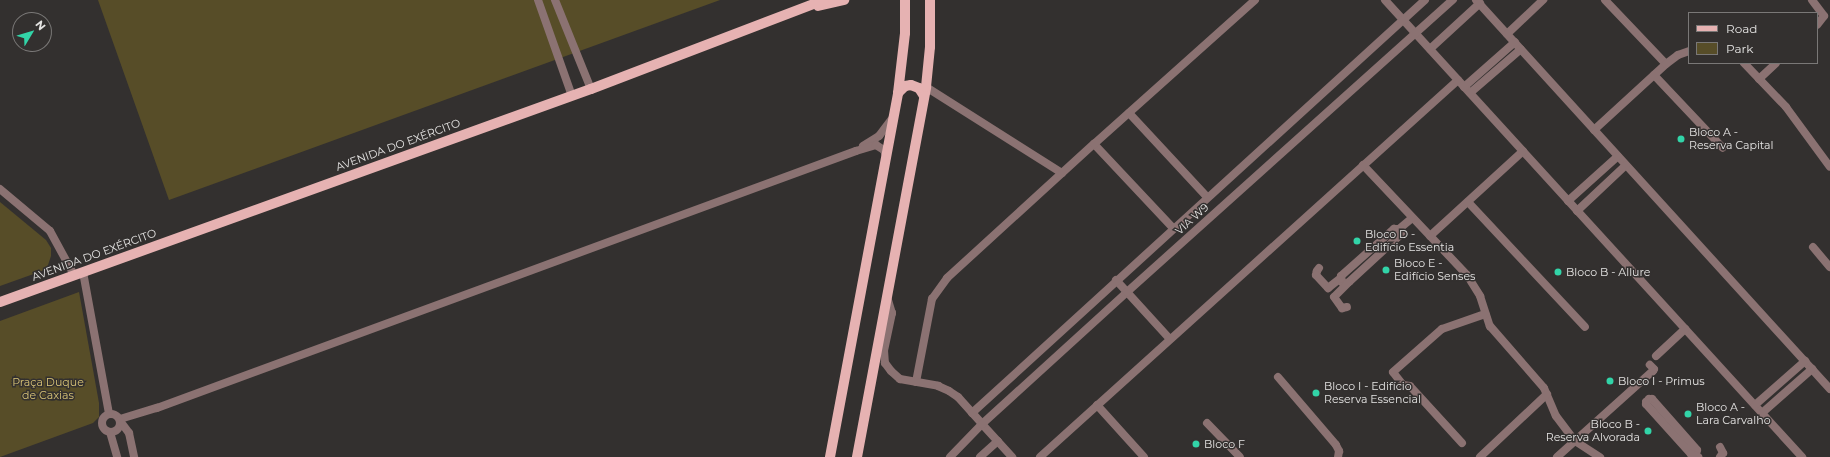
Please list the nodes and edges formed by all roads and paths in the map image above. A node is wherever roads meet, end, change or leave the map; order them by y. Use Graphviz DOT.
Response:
graph roads {
  1 [pos="538,0"];
  2 [pos="555,0"];
  3 [pos="824,0"];
  4 [pos="844,0"];
  5 [pos="905,0"];
  6 [pos="930,0"];
  7 [pos="1255,0"];
  8 [pos="1385,0"];
  9 [pos="1425,0"];
  10 [pos="1452,0"];
  11 [pos="1543,0"];
  12 [pos="1605,0"];
  13 [pos="1812,0"];
  14 [pos="1478,2"];
  15 [pos="804,9"];
  16 [pos="1403,20"];
  17 [pos="1818,24"];
  18 [pos="1416,34"];
  19 [pos="1507,34"];
  20 [pos="1515,42"];
  21 [pos="1430,49"];
  22 [pos="1520,49"];
  23 [pos="1688,51"];
  24 [pos="1666,64"];
  25 [pos="1745,64"];
  26 [pos="1775,64"];
  27 [pos="1654,75"];
  28 [pos="1759,79"];
  29 [pos="1458,80"];
  30 [pos="1464,87"];
  31 [pos="591,89"];
  32 [pos="925,91"];
  33 [pos="898,93"];
  34 [pos="1470,93"];
  35 [pos="572,96"];
  36 [pos="1129,113"];
  37 [pos="894,117"];
  38 [pos="1594,130"];
  39 [pos="1094,144"];
  40 [pos="1723,148"];
  41 [pos="856,151"];
  42 [pos="1523,151"];
  43 [pos="886,156"];
  44 [pos="1618,156"];
  45 [pos="1363,165"];
  46 [pos="1626,165"];
  47 [pos="1830,167"];
  48 [pos="1062,173"];
  49 [pos="0,190"];
  50 [pos="1207,197"];
  51 [pos="1568,201"];
  52 [pos="1468,202"];
  53 [pos="1577,210"];
  54 [pos="1412,218"];
  55 [pos="1173,228"];
  56 [pos="1430,236"];
  57 [pos="1158,242"];
  58 [pos="1813,247"];
  59 [pos="1170,253"];
  60 [pos="1830,267"];
  61 [pos="1319,268"];
  62 [pos="78,273"];
  63 [pos="1116,280"];
  64 [pos="1344,281"];
  65 [pos="1127,292"];
  66 [pos="887,297"];
  67 [pos="0,302"];
  68 [pos="1091,304"];
  69 [pos="1348,307"];
  70 [pos="1485,314"];
  71 [pos="1099,317"];
  72 [pos="1585,327"];
  73 [pos="1685,329"];
  74 [pos="1169,338"];
  75 [pos="1656,356"];
  76 [pos="1805,361"];
  77 [pos="1650,364"];
  78 [pos="1812,369"];
  79 [pos="1278,377"];
  80 [pos="916,382"];
  81 [pos="1830,389"];
  82 [pos="1547,394"];
  83 [pos="1097,405"];
  84 [pos="1755,405"];
  85 [pos="972,412"];
  86 [pos="1762,413"];
  87 [pos="109,414"];
  88 [pos="120,420"];
  89 [pos="1207,423"];
  90 [pos="982,424"];
  91 [pos="110,432"];
  92 [pos="998,441"];
  93 [pos="1575,441"];
  94 [pos="1462,443"];
  95 [pos="1720,447"];
  96 [pos="1799,454"];
  97 [pos="1697,456"];
  98 [pos="117,457"];
  99 [pos="134,457"];
  100 [pos="830,457"];
  101 [pos="857,457"];
  102 [pos="950,457"];
  103 [pos="980,457"];
  104 [pos="1012,457"];
  105 [pos="1040,457"];
  106 [pos="1144,457"];
  107 [pos="1240,457"];
  108 [pos="1338,457"];
  109 [pos="1480,457"];
  110 [pos="1557,457"];
  111 [pos="1600,457"];
  112 [pos="1720,457"];
  113 [pos="1789,457"];
  1 -- 35 [label="street"];
  2 -- 31 [label="street"];
  3 -- 15 [label="main road, AVENIDA DO EXÉRCITO"];
  4 -- 15 [label="main road, AVENIDA DO EXÉRCITO"];
  5 -- 33 [label="main road"];
  6 -- 32 [label="main road"];
  7 -- 36 [label="street"];
  8 -- 16 [label="street"];
  9 -- 16 [label="street, VIA W9"];
  10 -- 18 [label="street, VIA W9"];
  11 -- 19 [label="street"];
  12 -- 24 [label="street"];
  13 -- 17 [label="street"];
  14 -- 19 [label="street"];
  14 -- 21 [label="street"];
  15 -- 31 [label="main road, AVENIDA DO EXÉRCITO"];
  16 -- 18 [label="street"];
  16 -- 50 [label="street, VIA W9"];
  18 -- 21 [label="street"];
  18 -- 59 [label="street, VIA W9"];
  19 -- 20 [label="street"];
  20 -- 22 [label="street"];
  20 -- 30 [label="street"];
  21 -- 29 [label="street"];
  22 -- 34 [label="street"];
  22 -- 38 [label="street"];
  23 -- 24 [label="street"];
  24 -- 27 [label="street"];
  25 -- 28 [label="street"];
  26 -- 28 [label="street"];
  27 -- 38 [label="street"];
  27 -- 40 [label="street"];
  28 -- 47 [label="street"];
  29 -- 30 [label="street"];
  29 -- 45 [label="street"];
  30 -- 34 [label="street"];
  31 -- 35 [label="main road, AVENIDA DO EXÉRCITO"];
  32 -- 33 [label="main road"];
  32 -- 48 [label="street"];
  32 -- 66 [label="main road"];
  33 -- 37 [label="main road"];
  34 -- 42 [label="street"];
  35 -- 62 [label="main road, AVENIDA DO EXÉRCITO"];
  36 -- 39 [label="street"];
  36 -- 50 [label="street"];
  37 -- 41 [label="street"];
  37 -- 43 [label="main road"];
  38 -- 44 [label="street"];
  39 -- 48 [label="street"];
  39 -- 55 [label="street"];
  41 -- 43 [label="street"];
  41 -- 88 [label="street"];
  42 -- 51 [label="street"];
  42 -- 52 [label="street"];
  43 -- 100 [label="main road"];
  44 -- 46 [label="street"];
  44 -- 51 [label="street"];
  45 -- 54 [label="street"];
  45 -- 74 [label="street"];
  46 -- 53 [label="street"];
  46 -- 76 [label="street"];
  48 -- 80 [label="street"];
  49 -- 62 [label="street"];
  50 -- 55 [label="street, VIA W9"];
  51 -- 53 [label="street"];
  52 -- 56 [label="street"];
  52 -- 72 [label="street"];
  53 -- 73 [label="street"];
  54 -- 56 [label="street"];
  54 -- 64 [label="street"];
  55 -- 57 [label="street, VIA W9"];
  56 -- 70 [label="street"];
  57 -- 59 [label="street"];
  57 -- 63 [label="street, VIA W9"];
  58 -- 60 [label="street"];
  59 -- 65 [label="street, VIA W9"];
  61 -- 64 [label="street"];
  62 -- 67 [label="main road, AVENIDA DO EXÉRCITO"];
  62 -- 87 [label="street"];
  63 -- 65 [label="street"];
  63 -- 68 [label="street, VIA W9"];
  64 -- 69 [label="street"];
  65 -- 71 [label="street, VIA W9"];
  65 -- 74 [label="street"];
  66 -- 80 [label="street"];
  66 -- 101 [label="main road"];
  68 -- 71 [label="street"];
  68 -- 85 [label="street, VIA W9"];
  70 -- 82 [label="street"];
  70 -- 94 [label="street"];
  71 -- 90 [label="street, VIA W9"];
  73 -- 75 [label="street"];
  73 -- 84 [label="street"];
  74 -- 83 [label="street"];
  76 -- 78 [label="street"];
  76 -- 84 [label="street"];
  77 -- 93 [label="street"];
  78 -- 81 [label="street"];
  78 -- 86 [label="street"];
  79 -- 108 [label="street"];
  80 -- 85 [label="street"];
  82 -- 93 [label="street"];
  82 -- 109 [label="street"];
  83 -- 105 [label="street"];
  83 -- 106 [label="street"];
  84 -- 86 [label="street"];
  85 -- 90 [label="street"];
  86 -- 96 [label="street"];
  87 -- 88 [label="street"];
  87 -- 91 [label="street"];
  88 -- 91 [label="street"];
  88 -- 99 [label="street"];
  89 -- 107 [label="street"];
  90 -- 92 [label="street"];
  90 -- 102 [label="street, VIA W9"];
  91 -- 98 [label="street"];
  92 -- 103 [label="street"];
  92 -- 104 [label="street"];
  93 -- 110 [label="street"];
  93 -- 111 [label="street"];
  95 -- 112 [label="street"];
  96 -- 113 [label="street"];
  97 -- 97 [label="street"];
}
